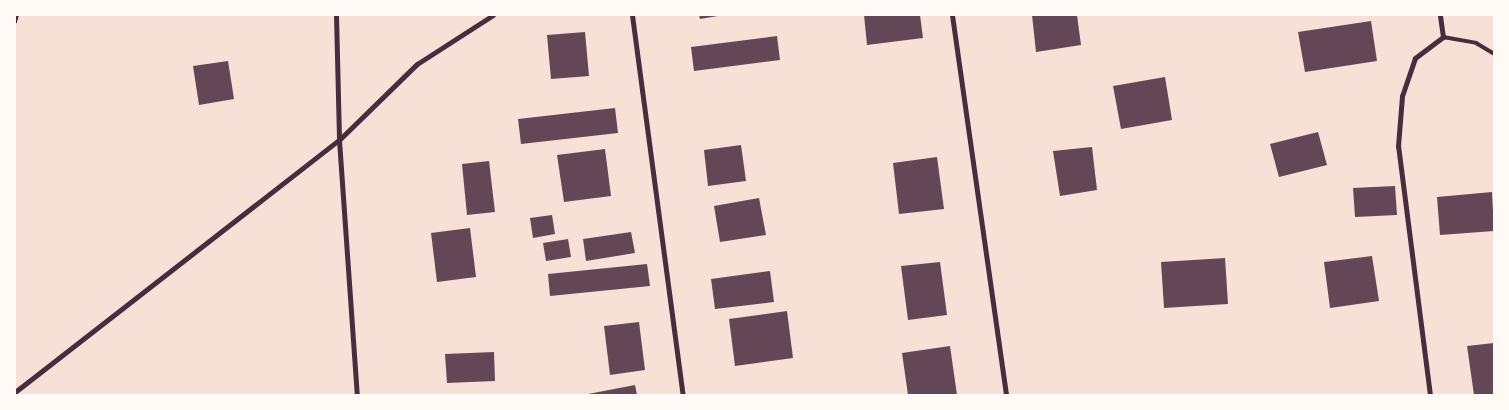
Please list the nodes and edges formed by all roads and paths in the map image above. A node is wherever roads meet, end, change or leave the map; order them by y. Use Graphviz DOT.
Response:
graph roads {
  1 [pos="17,15"];
  2 [pos="336,15"];
  3 [pos="493,15"];
  4 [pos="632,15"];
  5 [pos="952,15"];
  6 [pos="1440,15"];
  7 [pos="15,22"];
  8 [pos="1443,37"];
  9 [pos="1494,54"];
  10 [pos="339,140"];
  11 [pos="15,392"];
  12 [pos="357,395"];
  13 [pos="683,395"];
  14 [pos="1006,395"];
  15 [pos="1430,395"];
  1 -- 7 [label="lane"];
  2 -- 10 [label="street"];
  3 -- 10 [label="street"];
  4 -- 13 [label="street"];
  5 -- 14 [label="street"];
  6 -- 8 [label="street"];
  8 -- 9 [label="lane"];
  8 -- 15 [label="street"];
  10 -- 11 [label="street"];
  10 -- 12 [label="street"];
}
